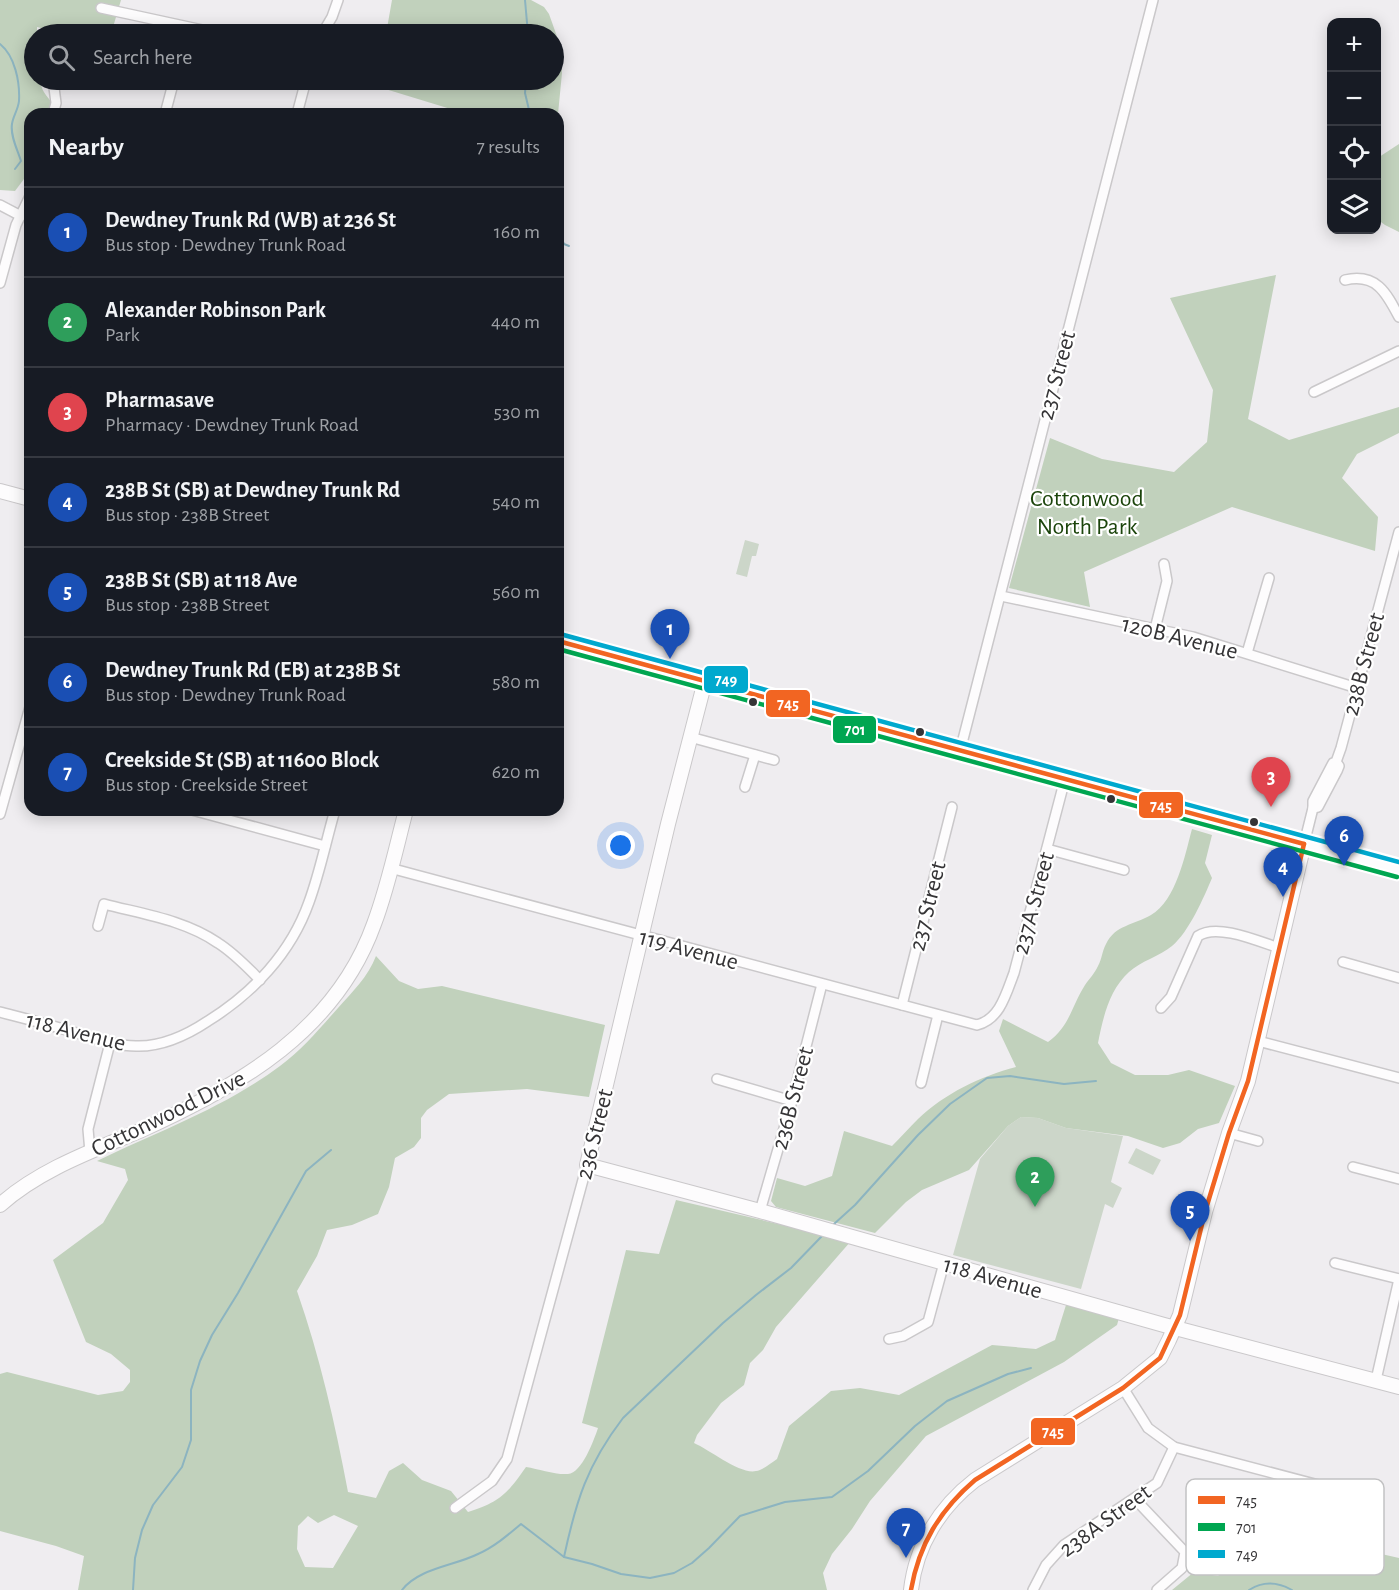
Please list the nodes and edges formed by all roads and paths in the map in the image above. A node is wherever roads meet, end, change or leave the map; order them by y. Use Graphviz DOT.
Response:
graph roads {
  1 [pos="338,0"];
  2 [pos="1153,0"];
  3 [pos="101,8"];
  4 [pos="162,24"];
  5 [pos="328,24"];
  6 [pos="54,90"];
  7 [pos="171,90"];
  8 [pos="303,90"];
  9 [pos="55,108"];
  10 [pos="167,108"];
  11 [pos="299,108"];
  12 [pos="0,205"];
  13 [pos="24,209"];
  14 [pos="21,216"];
  15 [pos="1345,280"];
  16 [pos="0,283"];
  17 [pos="1399,317"];
  18 [pos="1399,351"];
  19 [pos="1314,392"];
  20 [pos="0,491"];
  21 [pos="24,497"];
  22 [pos="1399,532"];
  23 [pos="1164,564"];
  24 [pos="1269,578"];
  25 [pos="1001,596"];
  26 [pos="1155,629"];
  27 [pos="564,643"];
  28 [pos="1247,653"];
  29 [pos="705,681"];
  30 [pos="1357,688"];
  31 [pos="24,728"];
  32 [pos="690,737"];
  33 [pos="960,751"];
  34 [pos="754,755"];
  35 [pos="774,760"];
  36 [pos="1065,779"];
  37 [pos="745,787"];
  38 [pos="952,807"];
  39 [pos="0,814"];
  40 [pos="214,816"];
  41 [pos="333,816"];
  42 [pos="404,816"];
  43 [pos="1304,844"];
  44 [pos="325,846"];
  45 [pos="1047,849"];
  46 [pos="390,868"];
  47 [pos="1124,870"];
  48 [pos="1399,870"];
  49 [pos="98,926"];
  50 [pos="642,936"];
  51 [pos="1279,948"];
  52 [pos="1343,962"];
  53 [pos="1399,978"];
  54 [pos="260,980"];
  55 [pos="822,984"];
  56 [pos="902,1005"];
  57 [pos="1161,1008"];
  58 [pos="0,1012"];
  59 [pos="938,1015"];
  60 [pos="988,1022"];
  61 [pos="1258,1041"];
  62 [pos="110,1042"];
  63 [pos="1399,1078"];
  64 [pos="717,1079"];
  65 [pos="921,1083"];
  66 [pos="792,1101"];
  67 [pos="1229,1133"];
  68 [pos="1258,1141"];
  69 [pos="90,1152"];
  70 [pos="587,1165"];
  71 [pos="1353,1167"];
  72 [pos="1399,1179"];
  73 [pos="0,1205"];
  74 [pos="760,1211"];
  75 [pos="944,1263"];
  76 [pos="1335,1263"];
  77 [pos="1399,1279"];
  78 [pos="1175,1327"];
  79 [pos="889,1339"];
  80 [pos="1376,1380"];
  81 [pos="1399,1387"];
  82 [pos="1123,1388"];
  83 [pos="1174,1447"];
  84 [pos="1295,1479"];
  85 [pos="1135,1499"];
  86 [pos="455,1509"];
  87 [pos="911,1590"];
  88 [pos="1033,1590"];
  89 [pos="1157,1590"];
  1 -- 5 [label="street"];
  2 -- 25 [label="street, 237 Street"];
  3 -- 4 [label="street"];
  6 -- 9 [label="street"];
  7 -- 10 [label="street"];
  8 -- 11 [label="street"];
  12 -- 14 [label="street"];
  13 -- 14 [label="street"];
  14 -- 16 [label="street"];
  15 -- 17 [label="street"];
  18 -- 19 [label="street"];
  20 -- 21 [label="street"];
  22 -- 30 [label="street, 238B Street"];
  23 -- 26 [label="street"];
  24 -- 28 [label="street"];
  25 -- 26 [label="street, 120B Avenue"];
  25 -- 33 [label="street, 237 Street"];
  26 -- 28 [label="street, 120B Avenue"];
  27 -- 29 [label="street"];
  28 -- 30 [label="street, 120B Avenue"];
  29 -- 32 [label="street, 236 Street"];
  29 -- 33 [label="street"];
  30 -- 43 [label="street, 238B Street"];
  31 -- 39 [label="street"];
  32 -- 34 [label="street"];
  32 -- 50 [label="street, 236 Street"];
  33 -- 36 [label="street"];
  34 -- 35 [label="street"];
  34 -- 37 [label="street"];
  36 -- 43 [label="street"];
  36 -- 45 [label="street, 237A Street"];
  38 -- 56 [label="street, 237 Street"];
  40 -- 44 [label="street"];
  41 -- 44 [label="street, 118 Avenue"];
  42 -- 46 [label="street, Cottonwood Drive"];
  43 -- 48 [label="street"];
  43 -- 51 [label="street, 238B Street"];
  44 -- 54 [label="street, 118 Avenue"];
  45 -- 47 [label="street"];
  45 -- 60 [label="street, 237A Street"];
  46 -- 50 [label="street, 119 Avenue"];
  46 -- 69 [label="street, Cottonwood Drive"];
  49 -- 54 [label="street"];
  50 -- 55 [label="street, 119 Avenue"];
  50 -- 70 [label="street, 236 Street"];
  51 -- 57 [label="street"];
  51 -- 61 [label="street, 238B Street"];
  52 -- 53 [label="street"];
  54 -- 62 [label="street, 118 Avenue"];
  55 -- 56 [label="street, 119 Avenue"];
  55 -- 66 [label="street, 236B Street"];
  56 -- 59 [label="street, 119 Avenue"];
  58 -- 62 [label="street, 118 Avenue"];
  59 -- 60 [label="street, 119 Avenue"];
  59 -- 65 [label="street"];
  61 -- 63 [label="street"];
  61 -- 67 [label="street, 238B Street"];
  62 -- 69 [label="street"];
  64 -- 66 [label="street"];
  66 -- 74 [label="street, 236B Street"];
  67 -- 68 [label="street"];
  67 -- 78 [label="street, 238B Street"];
  69 -- 73 [label="street, Cottonwood Drive"];
  70 -- 74 [label="street, 118 Avenue"];
  70 -- 86 [label="street, 236 Street"];
  71 -- 72 [label="street"];
  74 -- 75 [label="street, 118 Avenue"];
  75 -- 78 [label="street, 118 Avenue"];
  75 -- 79 [label="street"];
  76 -- 77 [label="street"];
  77 -- 80 [label="street"];
  78 -- 80 [label="street, 118 Avenue"];
  78 -- 82 [label="street, 238B Street"];
  80 -- 81 [label="street, 118 Avenue"];
  82 -- 83 [label="street"];
  82 -- 87 [label="street, 238B Street"];
  83 -- 84 [label="street"];
  83 -- 85 [label="street, 238A Street"];
  85 -- 88 [label="street, 238A Street"];
  85 -- 89 [label="street"];
}
